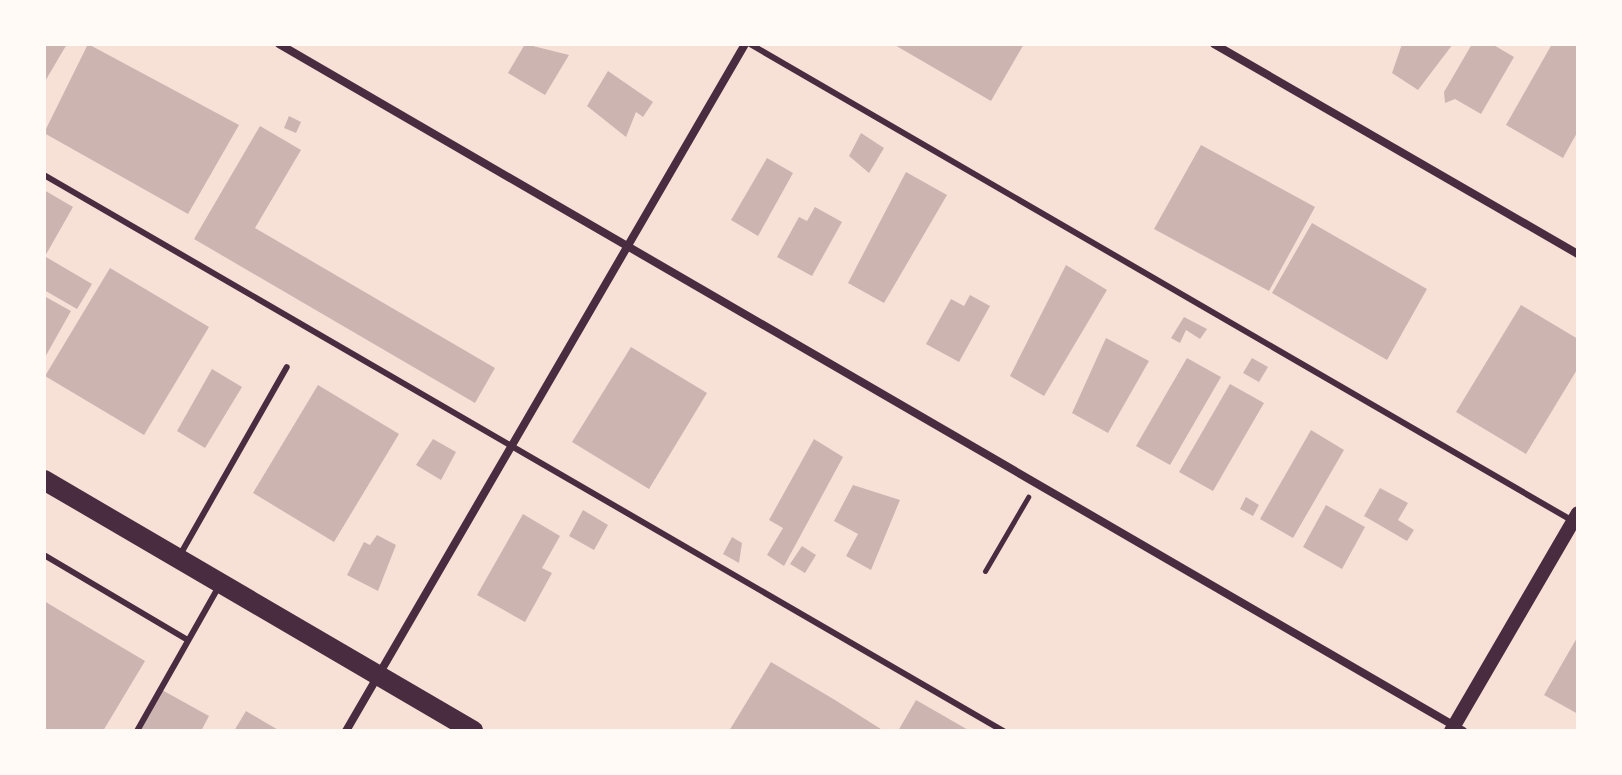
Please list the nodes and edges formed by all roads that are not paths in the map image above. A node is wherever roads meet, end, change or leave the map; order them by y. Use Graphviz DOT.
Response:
graph roads {
  1 [pos="279,44"];
  2 [pos="748,44"];
  3 [pos="1214,44"];
  4 [pos="44,175"];
  5 [pos="629,246"];
  6 [pos="1578,254"];
  7 [pos="287,367"];
  8 [pos="512,447"];
  9 [pos="44,480"];
  10 [pos="1576,519"];
  11 [pos="44,555"];
  12 [pos="179,558"];
  13 [pos="221,583"];
  14 [pos="188,640"];
  15 [pos="378,676"];
  16 [pos="1456,729"];
  17 [pos="137,731"];
  18 [pos="346,731"];
  19 [pos="473,731"];
  20 [pos="1003,731"];
  1 -- 5 [label="street"];
  2 -- 5 [label="street"];
  2 -- 10 [label="lane"];
  3 -- 6 [label="street"];
  4 -- 8 [label="lane"];
  5 -- 8 [label="street"];
  5 -- 16 [label="street"];
  7 -- 12 [label="lane"];
  8 -- 15 [label="street"];
  8 -- 20 [label="lane"];
  9 -- 12 [label="main road"];
  10 -- 16 [label="street"];
  11 -- 14 [label="lane"];
  12 -- 13 [label="main road"];
  13 -- 14 [label="lane"];
  13 -- 15 [label="main road"];
  14 -- 17 [label="lane"];
  15 -- 18 [label="street"];
  15 -- 19 [label="main road"];
}
